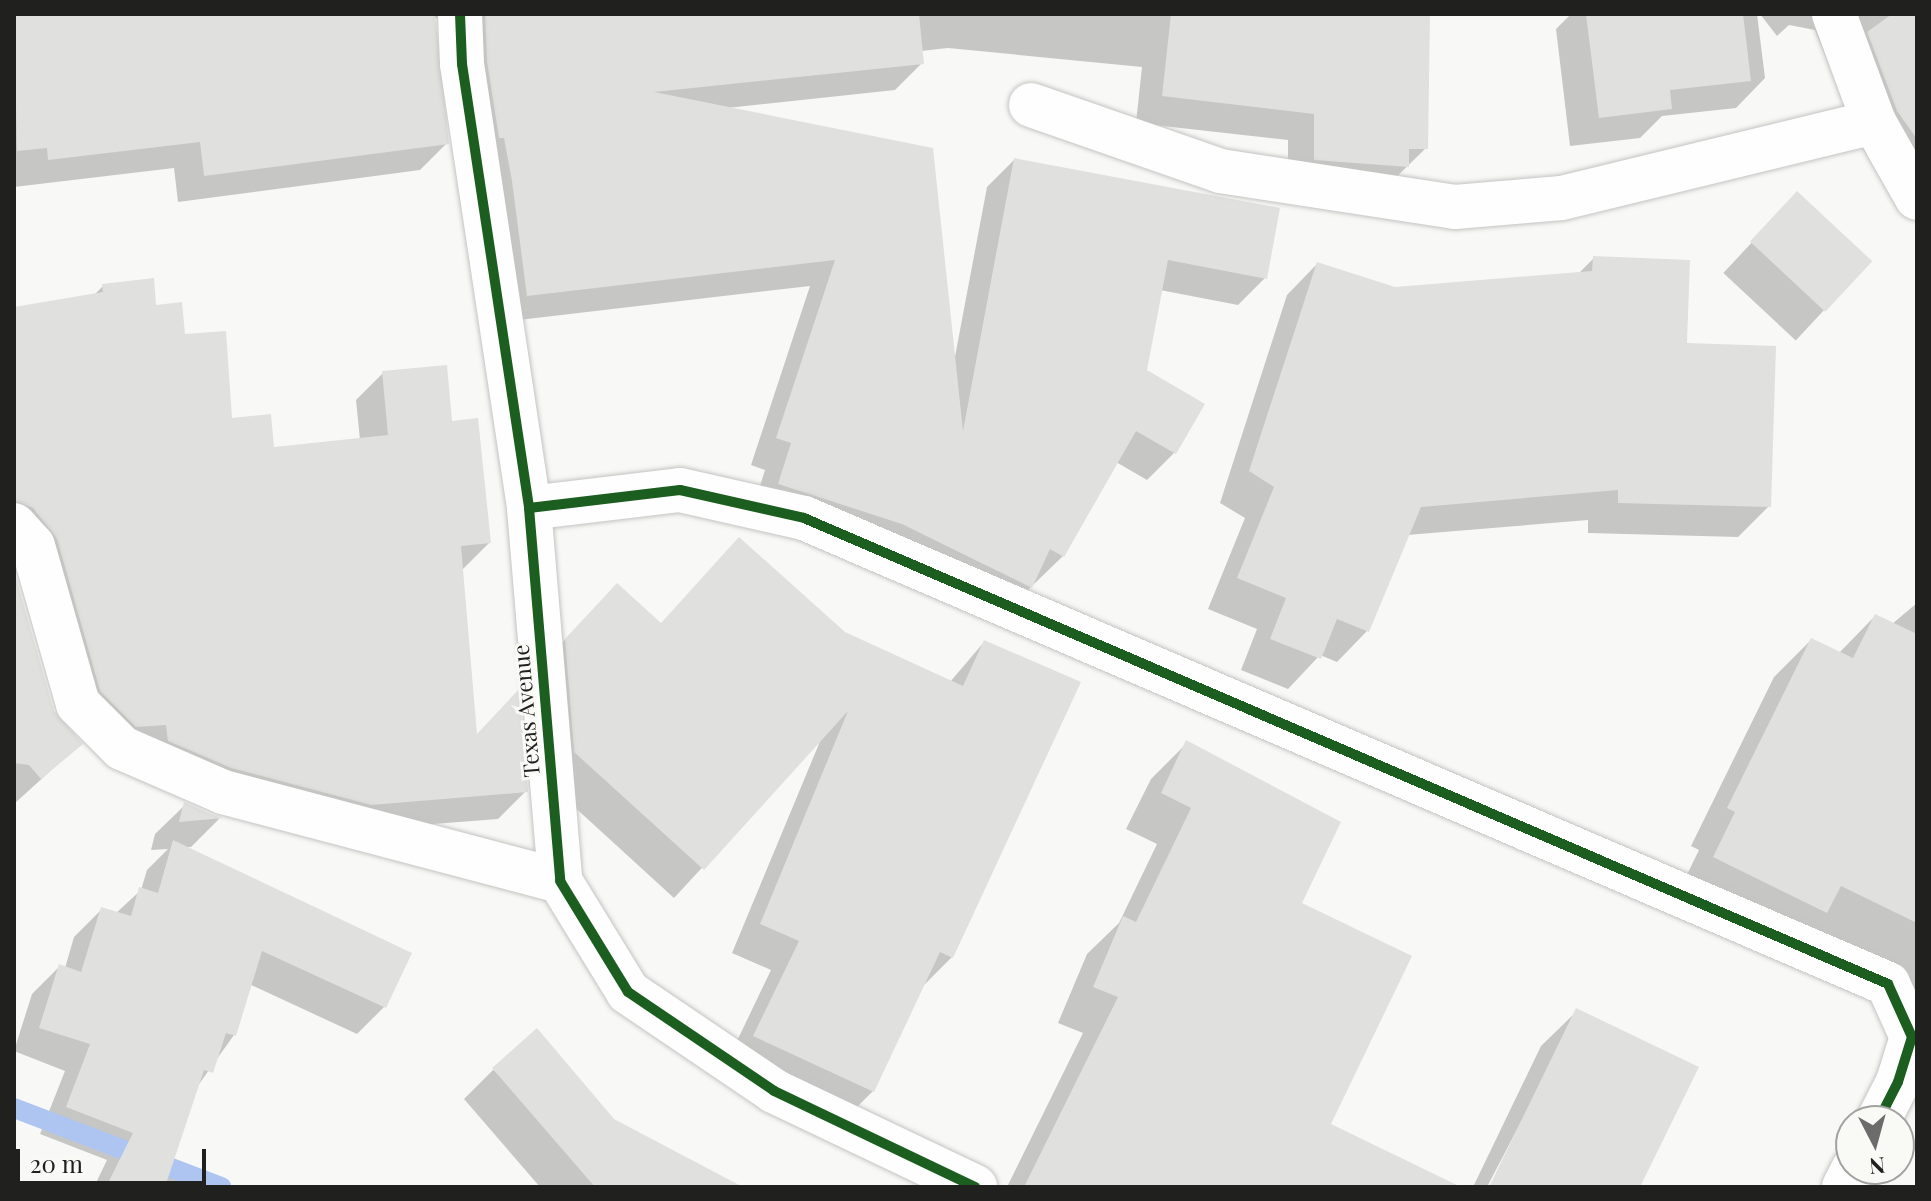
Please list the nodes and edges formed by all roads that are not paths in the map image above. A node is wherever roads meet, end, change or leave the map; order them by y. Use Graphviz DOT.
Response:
graph roads {
  1 [pos="460,14"];
  2 [pos="1834,14"];
  3 [pos="1031,105"];
  4 [pos="1874,122"];
  5 [pos="1917,198"];
  6 [pos="529,508"];
  7 [pos="14,525"];
  8 [pos="560,881"];
  9 [pos="1886,1105"];
  10 [pos="975,1187"];
  1 -- 6 [label="street, Texas Avenue"];
  2 -- 4 [label="street"];
  3 -- 4 [label="street"];
  4 -- 5 [label="street"];
  6 -- 8 [label="street, Texas Avenue"];
  6 -- 9 [label="street"];
  7 -- 8 [label="street"];
  8 -- 10 [label="street, Texas Avenue"];
}
